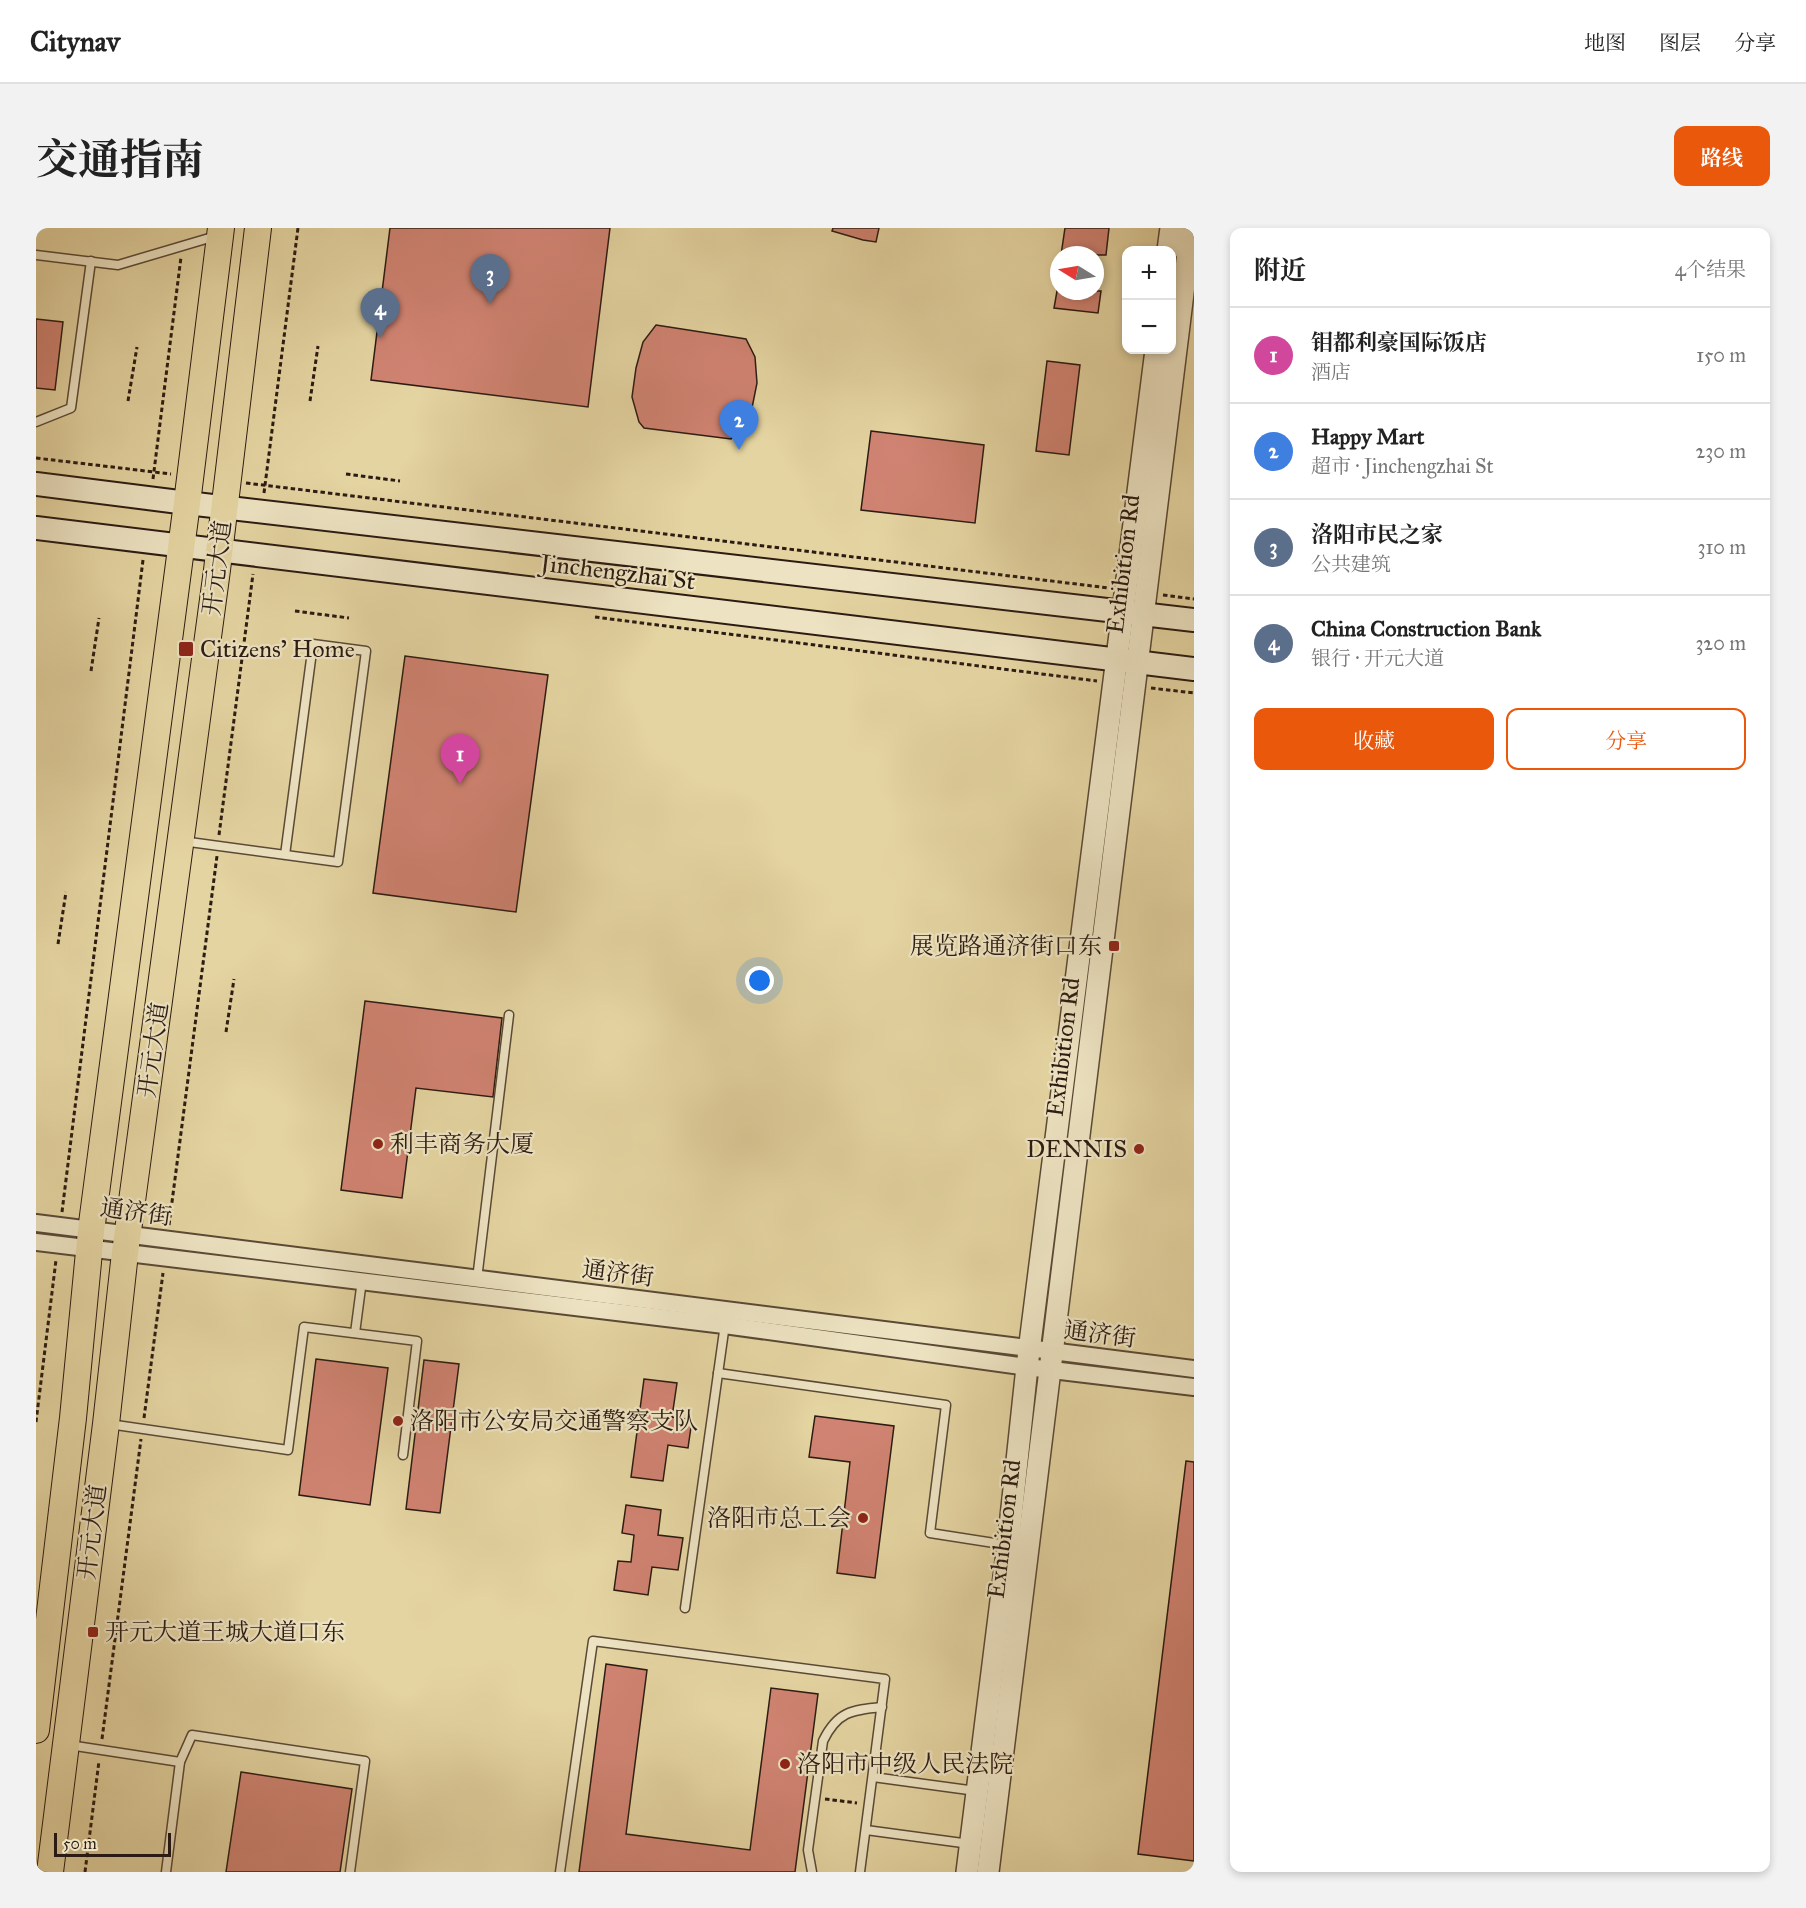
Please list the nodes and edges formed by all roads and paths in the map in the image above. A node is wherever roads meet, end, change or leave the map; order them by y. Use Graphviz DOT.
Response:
graph roads {
  1 [pos="258,228"];
  2 [pos="298,228"];
  3 [pos="1171,228"];
  4 [pos="1191,228"];
  5 [pos="220,232"];
  6 [pos="182,245"];
  7 [pos="1169,246"];
  8 [pos="36,255"];
  9 [pos="91,261"];
  10 [pos="318,346"];
  11 [pos="137,347"];
  12 [pos="1156,354"];
  13 [pos="128,401"];
  14 [pos="310,401"];
  15 [pos="36,422"];
  16 [pos="36,458"];
  17 [pos="154,472"];
  18 [pos="346,474"];
  19 [pos="190,476"];
  20 [pos="228,481"];
  21 [pos="400,481"];
  22 [pos="36,484"];
  23 [pos="265,485"];
  24 [pos="151,498"];
  25 [pos="187,503"];
  26 [pos="225,506"];
  27 [pos="261,511"];
  28 [pos="36,528"];
  29 [pos="145,541"];
  30 [pos="181,546"];
  31 [pos="218,560"];
  32 [pos="254,564"];
  33 [pos="1194,599"];
  34 [pos="1135,602"];
  35 [pos="294,611"];
  36 [pos="592,616"];
  37 [pos="99,618"];
  38 [pos="349,618"];
  39 [pos="1194,620"];
  40 [pos="1127,660"];
  41 [pos="1194,669"];
  42 [pos="91,671"];
  43 [pos="1124,684"];
  44 [pos="1194,693"];
  45 [pos="182,841"];
  46 [pos="218,846"];
  47 [pos="285,855"];
  48 [pos="66,892"];
  49 [pos="58,944"];
  50 [pos="234,978"];
  51 [pos="509,1015"];
  52 [pos="226,1032"];
  53 [pos="36,1223"];
  54 [pos="60,1226"];
  55 [pos="90,1240"];
  56 [pos="167,1241"];
  57 [pos="36,1242"];
  58 [pos="58,1244"];
  59 [pos="126,1244"];
  60 [pos="165,1258"];
  61 [pos="362,1273"];
  62 [pos="477,1279"];
  63 [pos="725,1318"];
  64 [pos="355,1333"];
  65 [pos="1028,1358"];
  66 [pos="1050,1361"];
  67 [pos="1194,1370"];
  68 [pos="718,1373"];
  69 [pos="1194,1387"];
  70 [pos="36,1422"];
  71 [pos="106,1424"];
  72 [pos="142,1429"];
  73 [pos="403,1455"];
  74 [pos="1018,1546"];
  75 [pos="685,1608"];
  76 [pos="882,1707"];
  77 [pos="36,1730"];
  78 [pos="66,1744"];
  79 [pos="101,1749"];
  80 [pos="180,1762"];
  81 [pos="873,1777"];
  82 [pos="987,1793"];
  83 [pos="814,1797"];
  84 [pos="847,1802"];
  85 [pos="866,1830"];
  86 [pos="981,1846"];
  87 [pos="50,1872"];
  88 [pos="85,1872"];
  89 [pos="166,1872"];
  90 [pos="351,1872"];
  91 [pos="560,1872"];
  92 [pos="812,1872"];
  93 [pos="860,1872"];
  94 [pos="967,1872"];
  95 [pos="988,1872"];
  1 -- 20 [label="main road, 开元大道"];
  2 -- 23 [label="path"];
  3 -- 7 [label="street"];
  4 -- 34 [label="street, Exhibition Rd"];
  5 -- 6 [label="lane"];
  5 -- 19 [label="main road, 开元大道"];
  6 -- 9 [label="lane"];
  6 -- 17 [label="path"];
  8 -- 9 [label="lane"];
  9 -- 15 [label="lane"];
  10 -- 14 [label="path"];
  11 -- 13 [label="path"];
  12 -- 34 [label="street, Exhibition Rd"];
  16 -- 17 [label="path"];
  17 -- 19 [label="path"];
  17 -- 24 [label="path"];
  18 -- 21 [label="path"];
  19 -- 25 [label="main road, 开元大道"];
  20 -- 23 [label="path"];
  20 -- 26 [label="main road, 开元大道"];
  22 -- 24 [label="main road, Jinchengzhai St"];
  23 -- 27 [label="path"];
  23 -- 34 [label="path"];
  24 -- 25 [label="main road, Jinchengzhai St"];
  25 -- 26 [label="main road, Jinchengzhai St"];
  25 -- 30 [label="main road, 开元大道"];
  26 -- 27 [label="main road, Jinchengzhai St"];
  26 -- 31 [label="main road, 开元大道"];
  27 -- 34 [label="main road, Jinchengzhai St"];
  28 -- 29 [label="main road, Jinchengzhai St"];
  29 -- 30 [label="main road, Jinchengzhai St"];
  29 -- 54 [label="path"];
  30 -- 31 [label="main road, Jinchengzhai St"];
  30 -- 55 [label="main road, 开元大道"];
  31 -- 32 [label="main road, Jinchengzhai St"];
  31 -- 32 [label="path"];
  31 -- 45 [label="main road, 开元大道"];
  32 -- 40 [label="main road, Jinchengzhai St"];
  32 -- 46 [label="path"];
  33 -- 34 [label="path"];
  34 -- 39 [label="main road, Jinchengzhai St"];
  34 -- 40 [label="street, Exhibition Rd"];
  35 -- 38 [label="path"];
  36 -- 43 [label="path"];
  37 -- 42 [label="path"];
  40 -- 41 [label="main road, Jinchengzhai St"];
  40 -- 43 [label="street, Exhibition Rd"];
  43 -- 44 [label="path"];
  43 -- 65 [label="street, Exhibition Rd"];
  43 -- 66 [label="street, Exhibition Rd"];
  45 -- 46 [label="lane"];
  45 -- 59 [label="main road, 开元大道"];
  46 -- 47 [label="lane"];
  46 -- 56 [label="path"];
  47 -- 47 [label="lane"];
  48 -- 49 [label="path"];
  50 -- 52 [label="path"];
  51 -- 62 [label="lane"];
  53 -- 54 [label="street, 通济街"];
  54 -- 55 [label="street, 通济街"];
  55 -- 58 [label="street, 通济街"];
  55 -- 59 [label="street, 通济街"];
  55 -- 77 [label="main road, 开元大道"];
  56 -- 59 [label="street, 通济街"];
  56 -- 61 [label="street, 通济街"];
  57 -- 58 [label="street, 通济街"];
  58 -- 70 [label="path"];
  59 -- 60 [label="street, 通济街"];
  59 -- 71 [label="main road, 开元大道"];
  60 -- 61 [label="street, 通济街"];
  60 -- 72 [label="path"];
  61 -- 62 [label="street, 通济街"];
  61 -- 63 [label="street, 通济街"];
  61 -- 64 [label="lane"];
  62 -- 63 [label="street, 通济街"];
  63 -- 65 [label="street, 通济街"];
  63 -- 68 [label="lane"];
  64 -- 72 [label="lane"];
  64 -- 73 [label="lane"];
  65 -- 66 [label="street, 通济街"];
  65 -- 74 [label="street, Exhibition Rd"];
  66 -- 67 [label="street, 通济街"];
  66 -- 69 [label="street, 通济街"];
  66 -- 74 [label="street, Exhibition Rd"];
  68 -- 74 [label="lane"];
  68 -- 75 [label="lane"];
  71 -- 72 [label="lane"];
  71 -- 78 [label="main road, 开元大道"];
  72 -- 79 [label="path"];
  74 -- 82 [label="street, Exhibition Rd"];
  76 -- 81 [label="lane"];
  76 -- 83 [label="lane"];
  76 -- 91 [label="lane"];
  78 -- 79 [label="lane"];
  78 -- 87 [label="main road, 开元大道"];
  79 -- 80 [label="lane"];
  79 -- 88 [label="path"];
  80 -- 89 [label="lane"];
  80 -- 90 [label="lane"];
  81 -- 82 [label="lane"];
  81 -- 85 [label="lane"];
  82 -- 86 [label="street, Exhibition Rd"];
  83 -- 84 [label="path"];
  83 -- 92 [label="lane"];
  85 -- 86 [label="lane"];
  85 -- 93 [label="lane"];
  86 -- 94 [label="street, Exhibition Rd"];
  86 -- 95 [label="street, Exhibition Rd"];
}
